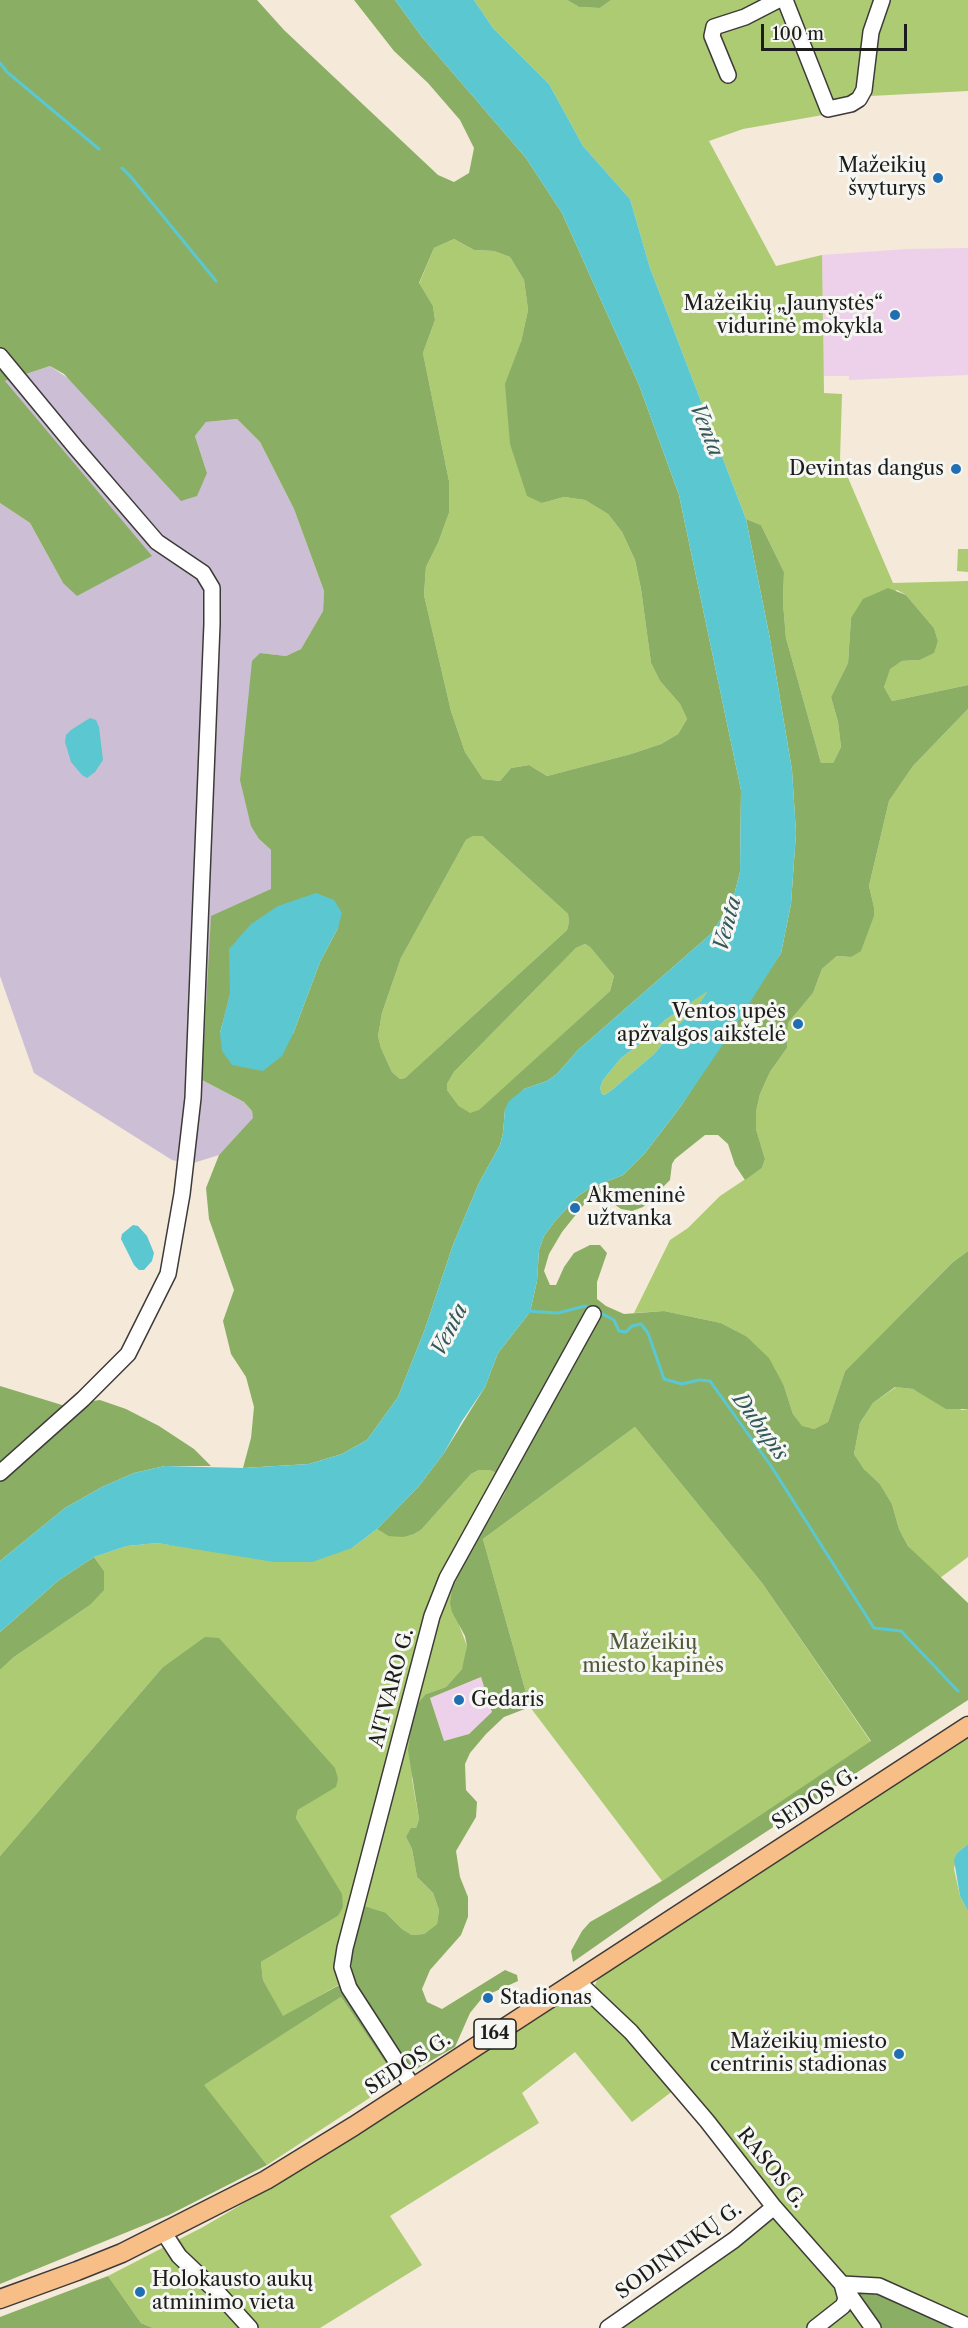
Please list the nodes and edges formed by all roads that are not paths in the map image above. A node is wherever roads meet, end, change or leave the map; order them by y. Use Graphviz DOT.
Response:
graph roads {
  1 [pos="778,0"];
  2 [pos="785,0"];
  3 [pos="882,0"];
  4 [pos="728,75"];
  5 [pos="0,356"];
  6 [pos="593,1314"];
  7 [pos="0,1473"];
  8 [pos="968,1726"];
  9 [pos="576,1980"];
  10 [pos="413,2087"];
  11 [pos="774,2207"];
  12 [pos="164,2233"];
  13 [pos="842,2284"];
  14 [pos="0,2299"];
  15 [pos="968,2326"];
  16 [pos="250,2328"];
  17 [pos="608,2328"];
  18 [pos="814,2328"];
  19 [pos="873,2328"];
  1 -- 4 [label="street"];
  2 -- 3 [label="street"];
  5 -- 7 [label="street"];
  6 -- 10 [label="street, AITVARO G."];
  8 -- 9 [label="main road, SEDOS G. / 164"];
  9 -- 10 [label="main road, SEDOS G. / 164"];
  9 -- 11 [label="street, RASOS G."];
  10 -- 12 [label="main road, SEDOS G. / 164"];
  11 -- 13 [label="street, RASOS G."];
  11 -- 17 [label="street, SODININKŲ G."];
  12 -- 14 [label="main road, SEDOS G. / 164"];
  12 -- 16 [label="street"];
  13 -- 15 [label="street"];
  13 -- 18 [label="street"];
  13 -- 19 [label="street, RASOS G."];
}
